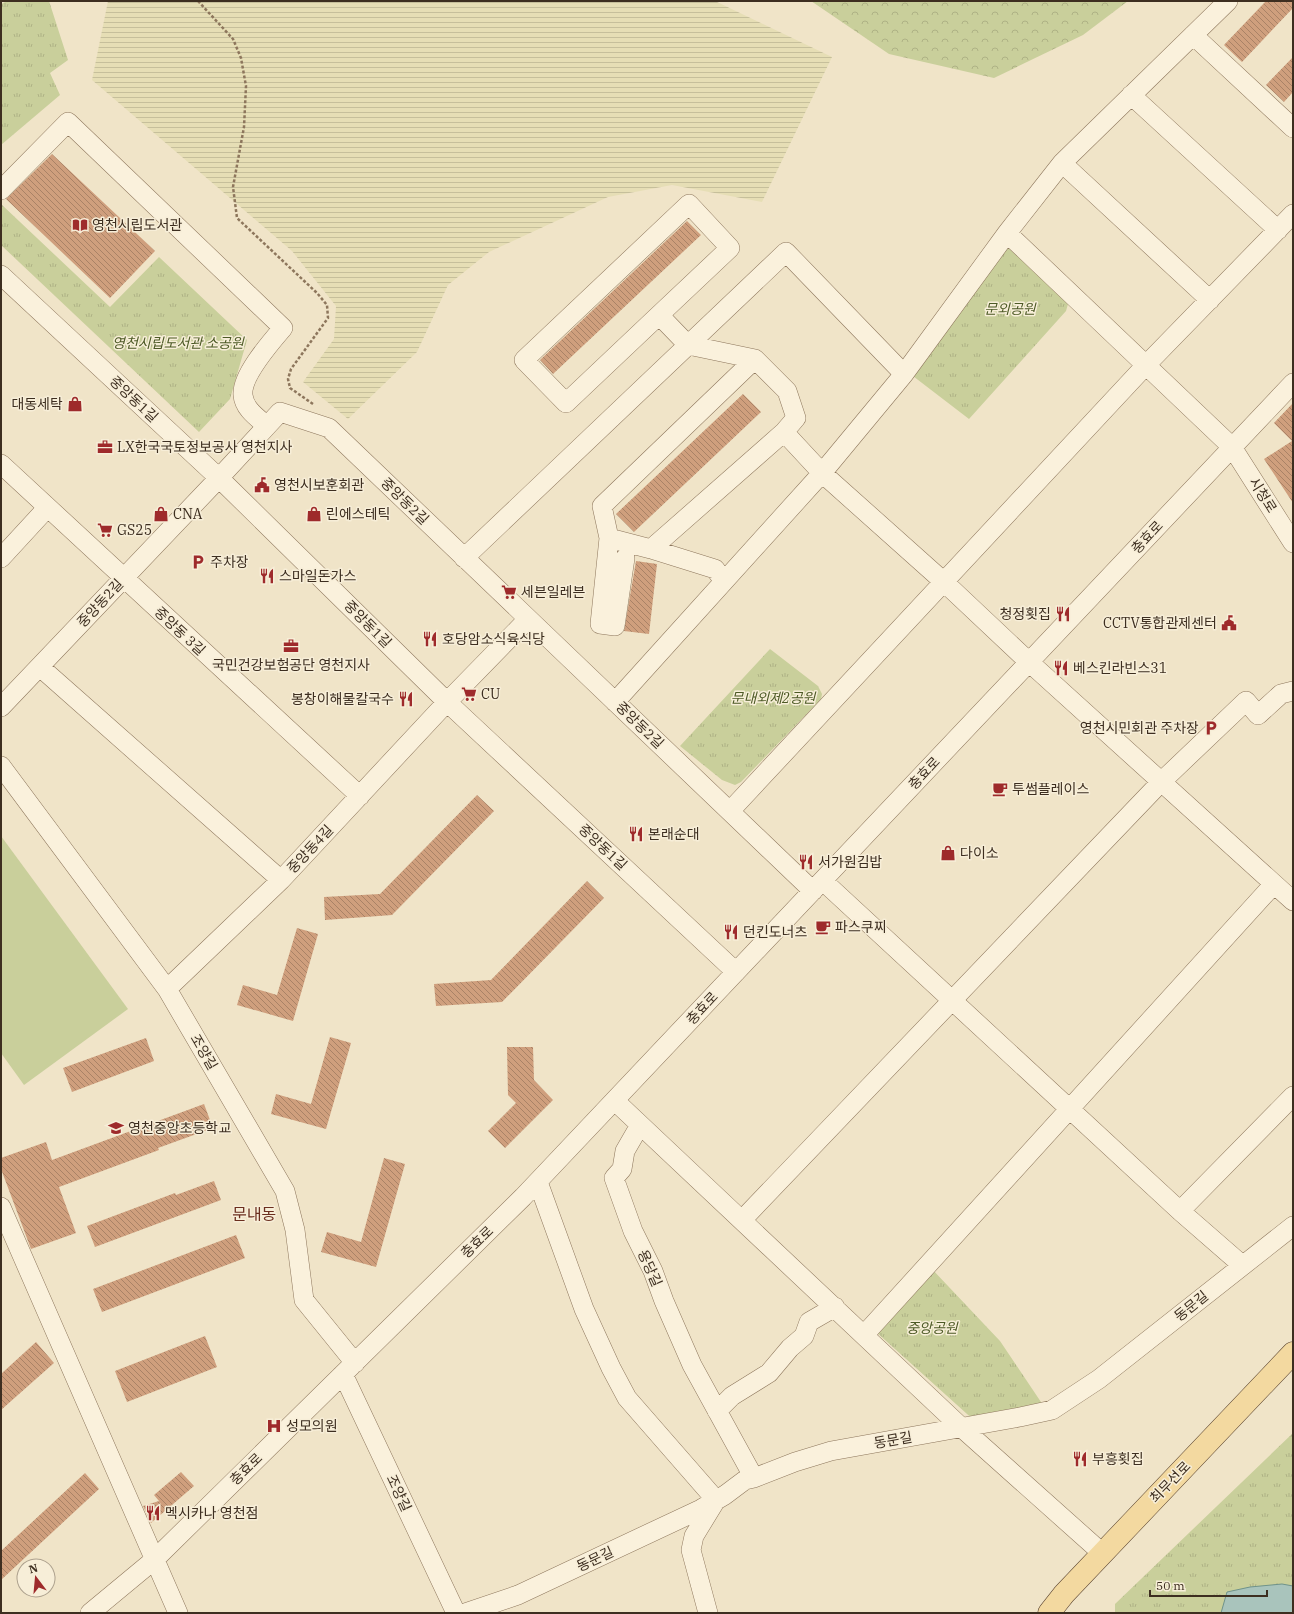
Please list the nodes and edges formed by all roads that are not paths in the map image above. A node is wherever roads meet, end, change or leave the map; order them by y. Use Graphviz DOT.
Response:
graph roads {
  1 [pos="1228,1"];
  2 [pos="1193,35"];
  3 [pos="1131,95"];
  4 [pos="1293,128"];
  5 [pos="1062,163"];
  6 [pos="1,190"];
  7 [pos="1293,214"];
  8 [pos="1278,230"];
  9 [pos="1007,233"];
  10 [pos="1,275"];
  11 [pos="1210,300"];
  12 [pos="659,315"];
  13 [pos="688,345"];
  14 [pos="755,359"];
  15 [pos="1146,365"];
  16 [pos="904,374"];
  17 [pos="1293,383"];
  18 [pos="267,426"];
  19 [pos="784,432"];
  20 [pos="1232,447"];
  21 [pos="1,464"];
  22 [pos="822,473"];
  23 [pos="219,478"];
  24 [pos="47,508"];
  25 [pos="609,538"];
  26 [pos="1293,542"];
  27 [pos="651,549"];
  28 [pos="1,558"];
  29 [pos="464,558"];
  30 [pos="625,558"];
  31 [pos="123,579"];
  32 [pos="724,581"];
  33 [pos="944,582"];
  34 [pos="528,619"];
  35 [pos="1029,662"];
  36 [pos="40,667"];
  37 [pos="1293,691"];
  38 [pos="447,702"];
  39 [pos="615,702"];
  40 [pos="1,707"];
  41 [pos="1,766"];
  42 [pos="1161,782"];
  43 [pos="360,796"];
  44 [pos="730,812"];
  45 [pos="281,880"];
  46 [pos="1274,884"];
  47 [pos="818,886"];
  48 [pos="1293,901"];
  49 [pos="736,972"];
  50 [pos="168,988"];
  51 [pos="952,1000"];
  52 [pos="1293,1096"];
  53 [pos="614,1101"];
  54 [pos="1069,1108"];
  55 [pos="640,1125"];
  56 [pos="538,1182"];
  57 [pos="1,1207"];
  58 [pos="1180,1212"];
  59 [pos="742,1220"];
  60 [pos="1293,1226"];
  61 [pos="1242,1265"];
  62 [pos="835,1307"];
  63 [pos="864,1335"];
  64 [pos="1293,1353"];
  65 [pos="349,1368"];
  66 [pos="717,1411"];
  67 [pos="962,1428"];
  68 [pos="754,1478"];
  69 [pos="716,1500"];
  70 [pos="1102,1553"];
  71 [pos="154,1560"];
  72 [pos="90,1613"];
  73 [pos="178,1613"];
  74 [pos="456,1613"];
  75 [pos="465,1613"];
  76 [pos="708,1613"];
  77 [pos="1049,1613"];
  1 -- 2 [label="street"];
  2 -- 3 [label="street"];
  2 -- 4 [label="street"];
  3 -- 5 [label="street"];
  3 -- 8 [label="street"];
  5 -- 9 [label="street"];
  5 -- 11 [label="street"];
  6 -- 18 [label="street"];
  7 -- 8 [label="street"];
  8 -- 11 [label="street"];
  9 -- 15 [label="street, 시청로"];
  9 -- 16 [label="street"];
  10 -- 23 [label="street, 중앙동1길"];
  11 -- 15 [label="street"];
  12 -- 12 [label="street"];
  12 -- 13 [label="street"];
  13 -- 14 [label="street"];
  13 -- 16 [label="street"];
  13 -- 29 [label="street"];
  14 -- 19 [label="street"];
  14 -- 25 [label="street"];
  15 -- 20 [label="street, 시청로"];
  15 -- 33 [label="street"];
  16 -- 22 [label="street"];
  17 -- 20 [label="street, 충효로"];
  18 -- 23 [label="street, 중앙동2길"];
  18 -- 29 [label="street, 중앙동2길"];
  19 -- 22 [label="street"];
  19 -- 27 [label="street"];
  20 -- 26 [label="street, 시청로"];
  20 -- 35 [label="street, 충효로"];
  21 -- 24 [label="street, 중앙동 3길"];
  22 -- 32 [label="street"];
  22 -- 33 [label="street"];
  23 -- 31 [label="street, 중앙동2길"];
  23 -- 38 [label="street, 중앙동1길"];
  24 -- 28 [label="street"];
  24 -- 31 [label="street, 중앙동 3길"];
  25 -- 27 [label="street"];
  25 -- 30 [label="street"];
  27 -- 32 [label="street"];
  29 -- 34 [label="street, 중앙동2길"];
  31 -- 36 [label="street, 중앙동2길"];
  31 -- 43 [label="street, 중앙동 3길"];
  32 -- 39 [label="street"];
  33 -- 35 [label="street"];
  33 -- 44 [label="street"];
  34 -- 38 [label="street, 중앙동4길"];
  34 -- 39 [label="street, 중앙동2길"];
  35 -- 42 [label="street"];
  35 -- 47 [label="street, 충효로"];
  36 -- 40 [label="street, 중앙동2길"];
  36 -- 45 [label="street"];
  37 -- 42 [label="street"];
  38 -- 43 [label="street, 중앙동4길"];
  38 -- 49 [label="street, 중앙동1길"];
  39 -- 44 [label="street, 중앙동2길"];
  41 -- 50 [label="street, 조양길"];
  42 -- 46 [label="street"];
  42 -- 51 [label="street"];
  43 -- 45 [label="street, 중앙동4길"];
  44 -- 47 [label="street, 중앙동2길"];
  45 -- 50 [label="street, 중앙동4길"];
  46 -- 48 [label="street"];
  46 -- 54 [label="street"];
  47 -- 49 [label="street, 충효로"];
  47 -- 51 [label="street, 중앙동2길"];
  49 -- 53 [label="street, 충효로"];
  50 -- 65 [label="street, 조양길"];
  51 -- 54 [label="street, 중앙동2길"];
  51 -- 59 [label="street"];
  52 -- 58 [label="street"];
  53 -- 55 [label="street"];
  53 -- 56 [label="street, 충효로"];
  54 -- 58 [label="street, 중앙동2길"];
  54 -- 63 [label="street"];
  55 -- 59 [label="street"];
  55 -- 66 [label="street, 용당길"];
  56 -- 65 [label="street, 충효로"];
  56 -- 69 [label="street"];
  57 -- 71 [label="street"];
  58 -- 61 [label="street, 중앙동2길"];
  59 -- 62 [label="street"];
  60 -- 61 [label="street, 동문길"];
  61 -- 67 [label="street, 동문길"];
  62 -- 63 [label="street"];
  62 -- 66 [label="street"];
  63 -- 67 [label="street"];
  64 -- 70 [label="main road, 최무선로"];
  65 -- 71 [label="street, 충효로"];
  65 -- 74 [label="street, 조양길"];
  66 -- 68 [label="street, 용당길"];
  67 -- 68 [label="street, 동문길"];
  67 -- 70 [label="street"];
  68 -- 69 [label="street, 동문길"];
  69 -- 75 [label="street, 동문길"];
  69 -- 76 [label="street"];
  70 -- 77 [label="main road, 최무선로"];
  71 -- 72 [label="street, 충효로"];
  71 -- 73 [label="street"];
}
